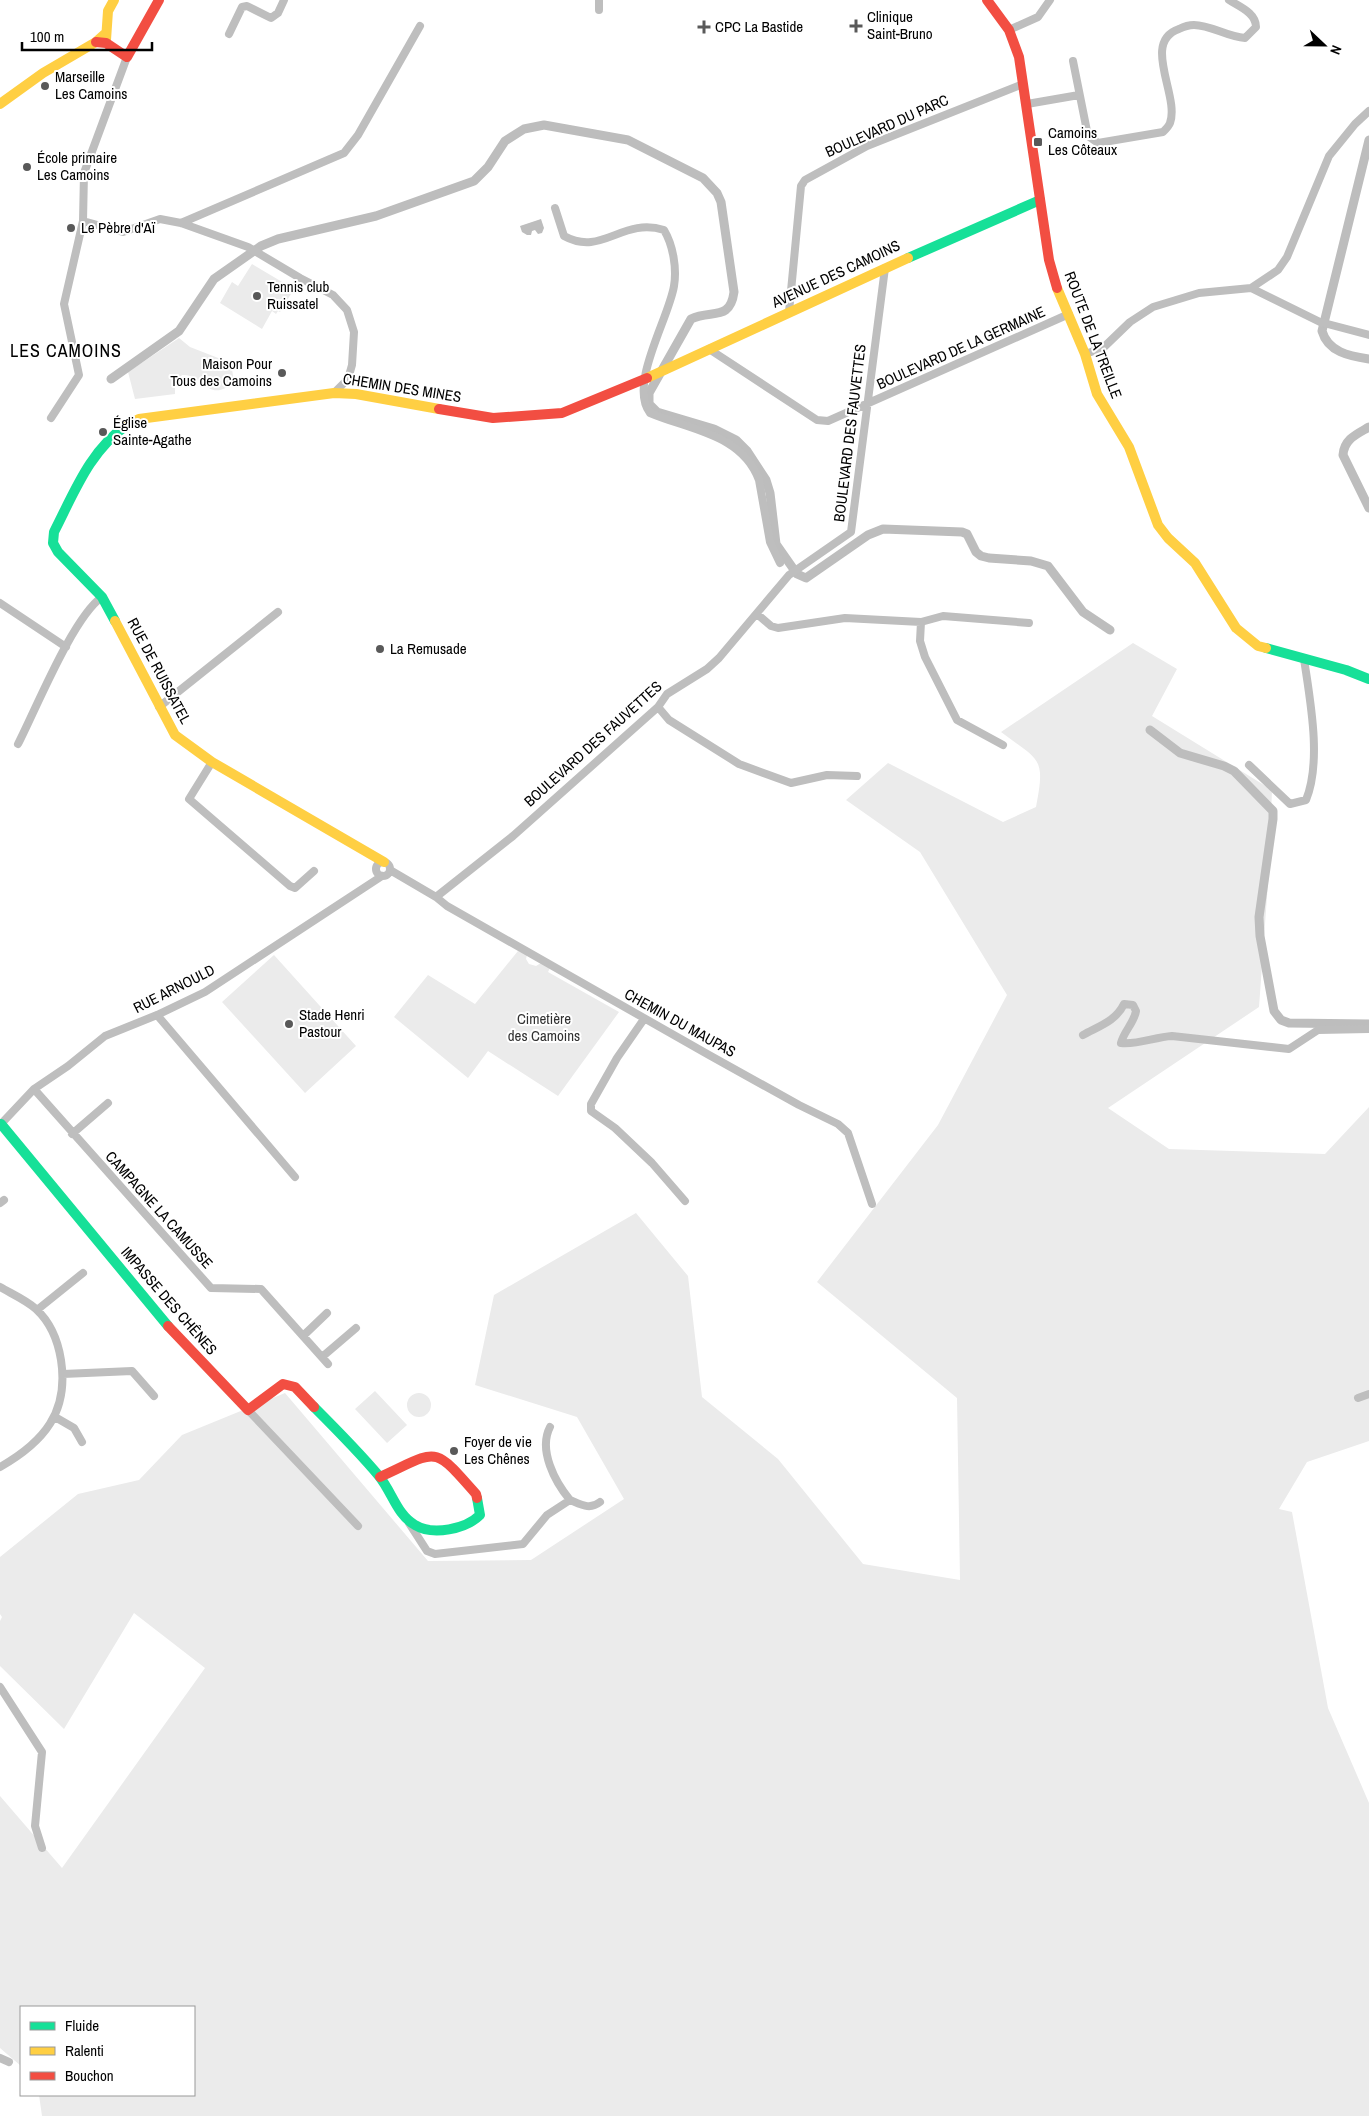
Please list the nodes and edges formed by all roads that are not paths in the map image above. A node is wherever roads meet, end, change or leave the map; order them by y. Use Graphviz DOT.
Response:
graph roads {
  1 [pos="114,0"];
  2 [pos="159,0"];
  3 [pos="284,0"];
  4 [pos="599,0"];
  5 [pos="987,0"];
  6 [pos="1050,0"];
  7 [pos="1229,0"];
  8 [pos="599,10"];
  9 [pos="420,26"];
  10 [pos="1008,30"];
  11 [pos="229,34"];
  12 [pos="103,40"];
  13 [pos="127,57"];
  14 [pos="1073,61"];
  15 [pos="1023,84"];
  16 [pos="1079,95"];
  17 [pos="0,104"];
  18 [pos="1027,104"];
  19 [pos="1369,111"];
  20 [pos="1040,200"];
  21 [pos="555,208"];
  22 [pos="83,221"];
  23 [pos="181,223"];
  24 [pos="885,268"];
  25 [pos="1251,288"];
  26 [pos="790,312"];
  27 [pos="1069,314"];
  28 [pos="1369,335"];
  29 [pos="709,349"];
  30 [pos="1085,354"];
  31 [pos="649,377"];
  32 [pos="334,393"];
  33 [pos="868,405"];
  34 [pos="51,418"];
  35 [pos="80,480"];
  36 [pos="780,564"];
  37 [pos="102,597"];
  38 [pos="0,603"];
  39 [pos="278,612"];
  40 [pos="758,614"];
  41 [pos="921,622"];
  42 [pos="1028,623"];
  43 [pos="66,647"];
  44 [pos="1304,659"];
  45 [pos="1369,679"];
  46 [pos="159,707"];
  47 [pos="658,708"];
  48 [pos="18,744"];
  49 [pos="1002,745"];
  50 [pos="212,762"];
  51 [pos="1249,765"];
  52 [pos="857,776"];
  53 [pos="382,869"];
  54 [pos="314,871"];
  55 [pos="436,897"];
  56 [pos="157,1015"];
  57 [pos="644,1019"];
  58 [pos="1369,1029"];
  59 [pos="1083,1035"];
  60 [pos="34,1089"];
  61 [pos="108,1103"];
  62 [pos="1,1124"];
  63 [pos="72,1134"];
  64 [pos="295,1177"];
  65 [pos="685,1202"];
  66 [pos="872,1204"];
  67 [pos="83,1273"];
  68 [pos="0,1287"];
  69 [pos="37,1310"];
  70 [pos="327,1313"];
  71 [pos="356,1328"];
  72 [pos="303,1336"];
  73 [pos="322,1357"];
  74 [pos="328,1364"];
  75 [pos="63,1374"];
  76 [pos="1369,1394"];
  77 [pos="154,1396"];
  78 [pos="1358,1398"];
  79 [pos="248,1410"];
  80 [pos="55,1417"];
  81 [pos="550,1427"];
  82 [pos="82,1442"];
  83 [pos="0,1467"];
  84 [pos="380,1477"];
  85 [pos="570,1500"];
  86 [pos="600,1502"];
  87 [pos="407,1519"];
  88 [pos="358,1526"];
  89 [pos="0,1687"];
  90 [pos="42,1848"];
  91 [pos="0,2058"];
  92 [pos="9,2062"];
  1 -- 12 [label="street"];
  2 -- 13 [label="street"];
  3 -- 11 [label="street"];
  4 -- 8 [label="street"];
  5 -- 10 [label="street, ROUTE DE LA TREILLE"];
  6 -- 10 [label="street"];
  7 -- 16 [label="street"];
  9 -- 23 [label="street"];
  10 -- 15 [label="street, ROUTE DE LA TREILLE"];
  12 -- 13 [label="street"];
  12 -- 17 [label="street"];
  13 -- 22 [label="street"];
  14 -- 16 [label="street"];
  15 -- 18 [label="street, ROUTE DE LA TREILLE"];
  15 -- 26 [label="street, BOULEVARD DU PARC"];
  16 -- 18 [label="street"];
  18 -- 20 [label="street, ROUTE DE LA TREILLE"];
  19 -- 25 [label="street"];
  20 -- 24 [label="street, AVENUE DES CAMOINS"];
  20 -- 27 [label="street, ROUTE DE LA TREILLE"];
  21 -- 31 [label="street"];
  22 -- 23 [label="street"];
  22 -- 34 [label="street"];
  23 -- 32 [label="street"];
  24 -- 26 [label="street, AVENUE DES CAMOINS"];
  24 -- 33 [label="street, BOULEVARD DES FAUVETTES"];
  25 -- 28 [label="street"];
  25 -- 30 [label="street"];
  26 -- 29 [label="street, AVENUE DES CAMOINS"];
  27 -- 30 [label="street, ROUTE DE LA TREILLE"];
  27 -- 33 [label="street, BOULEVARD DE LA GERMAINE"];
  29 -- 31 [label="street, AVENUE DES CAMOINS"];
  29 -- 33 [label="street, BOULEVARD DE LA GERMAINE"];
  30 -- 44 [label="street, ROUTE DE LA TREILLE"];
  31 -- 32 [label="street, CHEMIN DES MINES"];
  31 -- 36 [label="street"];
  32 -- 35 [label="street, CHEMIN DES MINES"];
  33 -- 40 [label="street, BOULEVARD DES FAUVETTES"];
  35 -- 37 [label="street, RUE DE RUISSATEL"];
  37 -- 43 [label="street"];
  37 -- 46 [label="street, RUE DE RUISSATEL"];
  38 -- 43 [label="street"];
  39 -- 46 [label="street"];
  40 -- 41 [label="street"];
  40 -- 47 [label="street, BOULEVARD DES FAUVETTES"];
  41 -- 42 [label="street"];
  41 -- 49 [label="street"];
  43 -- 48 [label="street"];
  44 -- 45 [label="street, ROUTE DE LA TREILLE"];
  44 -- 51 [label="street"];
  46 -- 50 [label="street, RUE DE RUISSATEL"];
  47 -- 52 [label="street"];
  47 -- 55 [label="street, BOULEVARD DES FAUVETTES"];
  50 -- 53 [label="street, RUE DE RUISSATEL"];
  50 -- 54 [label="street"];
  53 -- 55 [label="street"];
  53 -- 56 [label="street, RUE ARNOULD"];
  55 -- 57 [label="street, CHEMIN DU MAUPAS"];
  56 -- 60 [label="street, RUE ARNOULD"];
  56 -- 64 [label="street"];
  57 -- 65 [label="street"];
  57 -- 66 [label="street, CHEMIN DU MAUPAS"];
  58 -- 59 [label="street"];
  60 -- 62 [label="street, RUE ARNOULD"];
  60 -- 63 [label="street, CAMPAGNE LA CAMUSSE"];
  61 -- 63 [label="street"];
  62 -- 79 [label="street, IMPASSE DES CHÊNES"];
  63 -- 72 [label="street, CAMPAGNE LA CAMUSSE"];
  67 -- 69 [label="street"];
  68 -- 69 [label="street"];
  69 -- 75 [label="street"];
  70 -- 72 [label="street"];
  71 -- 73 [label="street"];
  72 -- 73 [label="street, CAMPAGNE LA CAMUSSE"];
  73 -- 74 [label="street, CAMPAGNE LA CAMUSSE"];
  75 -- 77 [label="street"];
  75 -- 80 [label="street"];
  76 -- 78 [label="street"];
  79 -- 84 [label="street"];
  79 -- 88 [label="street"];
  80 -- 82 [label="street"];
  80 -- 83 [label="street"];
  81 -- 85 [label="street"];
  84 -- 87 [label="street"];
  84 -- 87 [label="street"];
  85 -- 86 [label="street"];
  85 -- 87 [label="street"];
  89 -- 90 [label="street"];
  91 -- 92 [label="street"];
}
